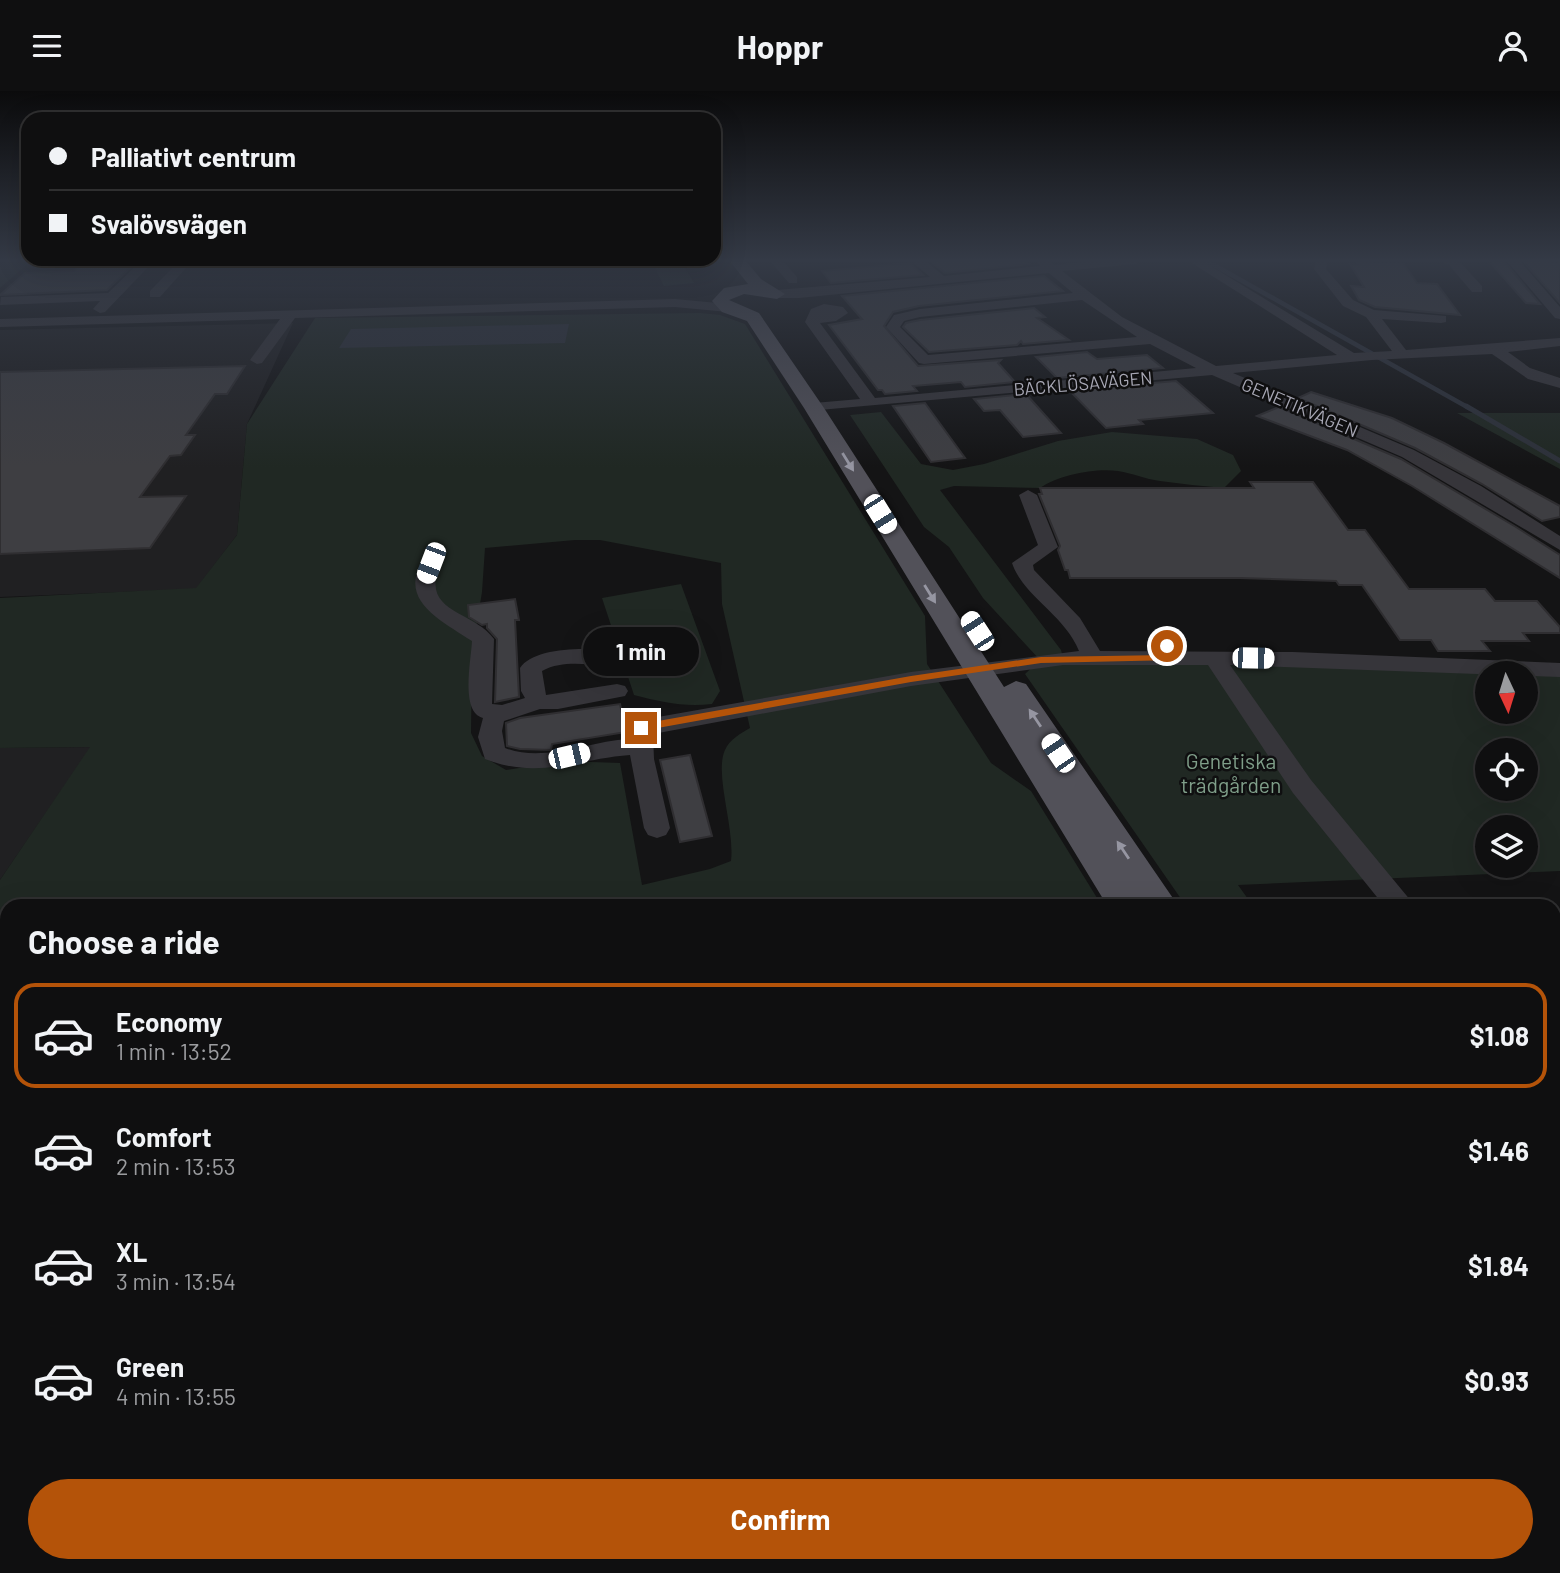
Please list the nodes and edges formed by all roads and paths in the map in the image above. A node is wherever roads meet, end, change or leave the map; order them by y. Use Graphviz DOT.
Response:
graph roads {
  1 [pos="280,329"];
  2 [pos="762,329"];
  3 [pos="776,329"];
  4 [pos="817,329"];
  5 [pos="895,329"];
  6 [pos="1133,329"];
  7 [pos="1305,329"];
  8 [pos="1383,329"];
  9 [pos="1151,340"];
  10 [pos="1560,342"];
  11 [pos="1496,349"];
  12 [pos="1402,354"];
  13 [pos="1352,358"];
  14 [pos="257,360"];
  15 [pos="1213,371"];
  16 [pos="1560,383"];
  17 [pos="871,403"];
  18 [pos="822,407"];
  19 [pos="1028,495"];
  20 [pos="1560,544"];
  21 [pos="431,563"];
  22 [pos="1225,654"];
  23 [pos="615,658"];
  24 [pos="1092,658"];
  25 [pos="988,668"];
  26 [pos="1556,676"];
  27 [pos="617,691"];
  28 [pos="539,702"];
  29 [pos="499,712"];
  30 [pos="641,737"];
  31 [pos="657,828"];
  32 [pos="1122,899"];
  33 [pos="1155,899"];
  34 [pos="1395,899"];
  1 -- 14 [label="street"];
  2 -- 18 [label="main road"];
  3 -- 18 [label="main road"];
  4 -- 17 [label="street"];
  5 -- 9 [label="street"];
  6 -- 9 [label="street, GENETIKVÄGEN"];
  7 -- 13 [label="street"];
  8 -- 12 [label="street"];
  9 -- 15 [label="street, GENETIKVÄGEN"];
  10 -- 11 [label="street, BÄCKLÖSAVÄGEN"];
  11 -- 12 [label="street, BÄCKLÖSAVÄGEN"];
  11 -- 16 [label="street"];
  12 -- 13 [label="street, BÄCKLÖSAVÄGEN"];
  13 -- 15 [label="street, BÄCKLÖSAVÄGEN"];
  15 -- 17 [label="street, BÄCKLÖSAVÄGEN"];
  15 -- 20 [label="street, GENETIKVÄGEN"];
  17 -- 18 [label="street, BÄCKLÖSAVÄGEN"];
  18 -- 25 [label="main road"];
  19 -- 24 [label="lane"];
  21 -- 29 [label="street"];
  22 -- 24 [label="street"];
  22 -- 26 [label="street"];
  22 -- 34 [label="street"];
  23 -- 28 [label="street"];
  24 -- 25 [label="street"];
  25 -- 30 [label="street"];
  25 -- 32 [label="main road"];
  33 -- 25 [label="main road, one-way"];
  27 -- 28 [label="street"];
  28 -- 29 [label="street"];
  29 -- 30 [label="street"];
  30 -- 31 [label="street"];
}
